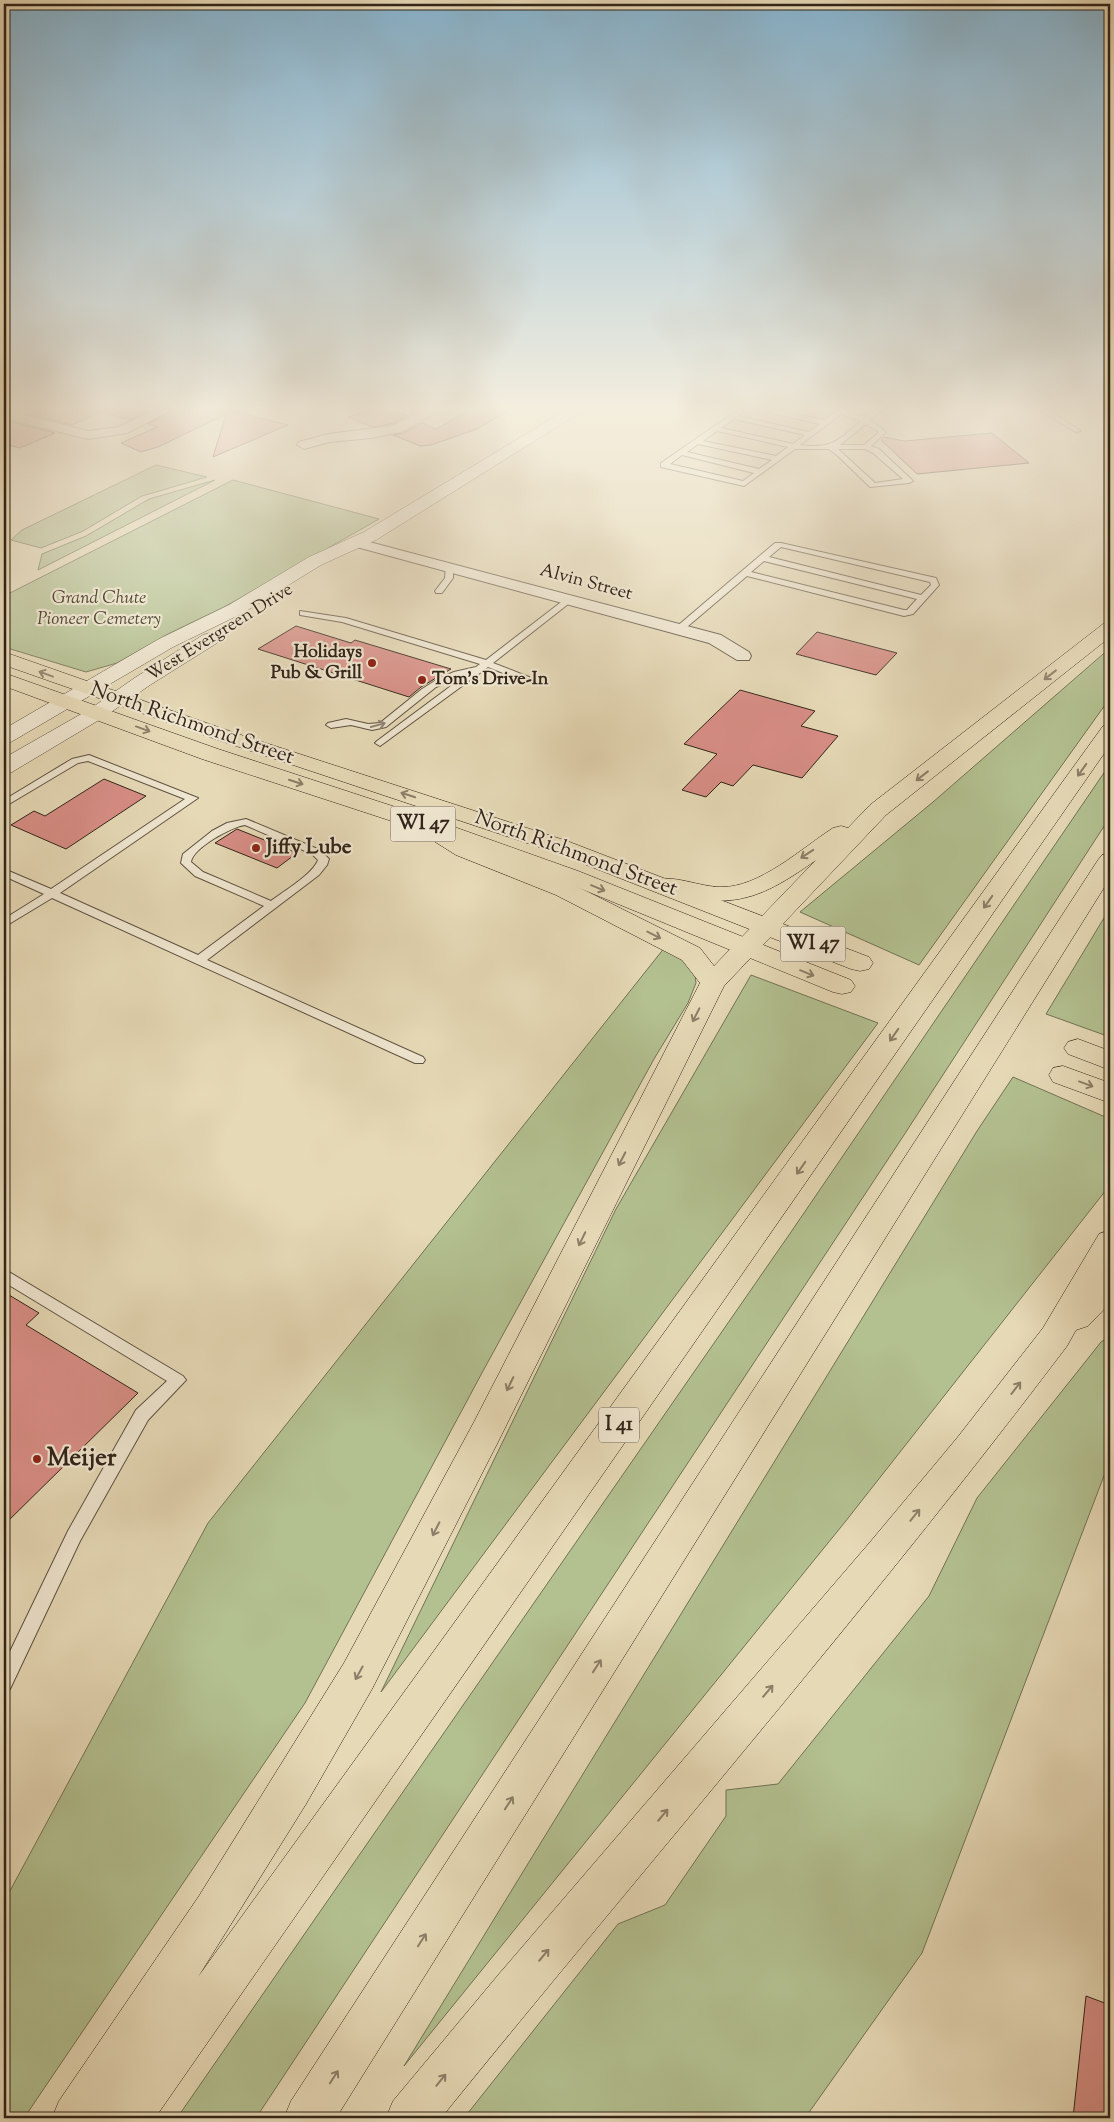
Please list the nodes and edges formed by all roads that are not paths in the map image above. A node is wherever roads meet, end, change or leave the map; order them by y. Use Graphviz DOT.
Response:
graph roads {
  1 [pos="416,506"];
  2 [pos="358,542"];
  3 [pos="763,558"];
  4 [pos="449,567"];
  5 [pos="745,573"];
  6 [pos="271,588"];
  7 [pos="439,591"];
  8 [pos="923,598"];
  9 [pos="569,599"];
  10 [pos="304,613"];
  11 [pos="1110,628"];
  12 [pos="678,630"];
  13 [pos="743,656"];
  14 [pos="4,658"];
  15 [pos="484,666"];
  16 [pos="4,679"];
  17 [pos="526,679"];
  18 [pos="89,688"];
  19 [pos="93,703"];
  20 [pos="331,725"];
  21 [pos="1110,730"];
  22 [pos="4,738"];
  23 [pos="380,743"];
  24 [pos="4,754"];
  25 [pos="4,767"];
  26 [pos="4,804"];
  27 [pos="878,810"];
  28 [pos="421,823"];
  29 [pos="1110,860"];
  30 [pos="4,872"];
  31 [pos="662,885"];
  32 [pos="51,893"];
  33 [pos="272,905"];
  34 [pos="4,924"];
  35 [pos="766,926"];
  36 [pos="745,948"];
  37 [pos="199,960"];
  38 [pos="860,963"];
  39 [pos="713,982"];
  40 [pos="842,986"];
  41 [pos="1078,1048"];
  42 [pos="419,1060"];
  43 [pos="1110,1061"];
  44 [pos="1063,1075"];
  45 [pos="1110,1093"];
  46 [pos="1110,1242"];
  47 [pos="4,1275"];
  48 [pos="1110,1283"];
  49 [pos="1056,1337"];
  50 [pos="4,1683"];
  51 [pos="76,2118"];
  52 [pos="126,2118"];
  53 [pos="308,2118"];
  54 [pos="410,2118"];
  1 -- 2 [label="street, West Evergreen Drive"];
  2 -- 4 [label="street, Alvin Street"];
  2 -- 6 [label="street, West Evergreen Drive"];
  2 -- 19 [label="street, West Evergreen Drive"];
  3 -- 5 [label="lane"];
  3 -- 8 [label="lane"];
  3 -- 8 [label="lane"];
  4 -- 7 [label="lane"];
  4 -- 9 [label="street, Alvin Street"];
  5 -- 8 [label="lane"];
  5 -- 12 [label="lane"];
  6 -- 18 [label="street, West Evergreen Drive"];
  6 -- 19 [label="street"];
  9 -- 12 [label="street, Alvin Street"];
  9 -- 15 [label="lane"];
  10 -- 15 [label="lane"];
  11 -- 27 [label="main road, one-way"];
  12 -- 13 [label="street, Alvin Street"];
  18 -- 14 [label="main road, North Richmond Street, one-way"];
  15 -- 17 [label="lane"];
  20 -- 15 [label="lane, one-way"];
  15 -- 23 [label="lane"];
  16 -- 19 [label="main road, North Richmond Street / WI 47"];
  18 -- 19 [label="street"];
  19 -- 22 [label="street, West Evergreen Drive"];
  19 -- 24 [label="street"];
  19 -- 25 [label="street, West Evergreen Drive"];
  19 -- 28 [label="main road, North Richmond Street / WI 47, one-way"];
  31 -- 19 [label="main road, North Richmond Street / WI 47, one-way"];
  21 -- 52 [label="main road, I 41, one-way"];
  26 -- 32 [label="lane"];
  27 -- 31 [label="main road, one-way"];
  27 -- 35 [label="main road"];
  28 -- 36 [label="main road, North Richmond Street / WI 47, one-way"];
  28 -- 39 [label="main road, one-way"];
  53 -- 29 [label="main road, one-way"];
  30 -- 32 [label="lane"];
  31 -- 35 [label="main road, North Richmond Street / WI 47"];
  32 -- 34 [label="lane"];
  32 -- 37 [label="lane"];
  33 -- 33 [label="lane"];
  33 -- 37 [label="lane"];
  35 -- 36 [label="main road"];
  35 -- 38 [label="main road, North Richmond Street / WI 47"];
  36 -- 39 [label="main road"];
  36 -- 40 [label="main road, North Richmond Street / WI 47, one-way"];
  37 -- 42 [label="lane"];
  39 -- 51 [label="main road, one-way"];
  41 -- 43 [label="main road"];
  44 -- 45 [label="main road, one-way"];
  46 -- 49 [label="main road"];
  47 -- 50 [label="lane"];
  48 -- 49 [label="main road"];
  54 -- 49 [label="main road, one-way"];
}
